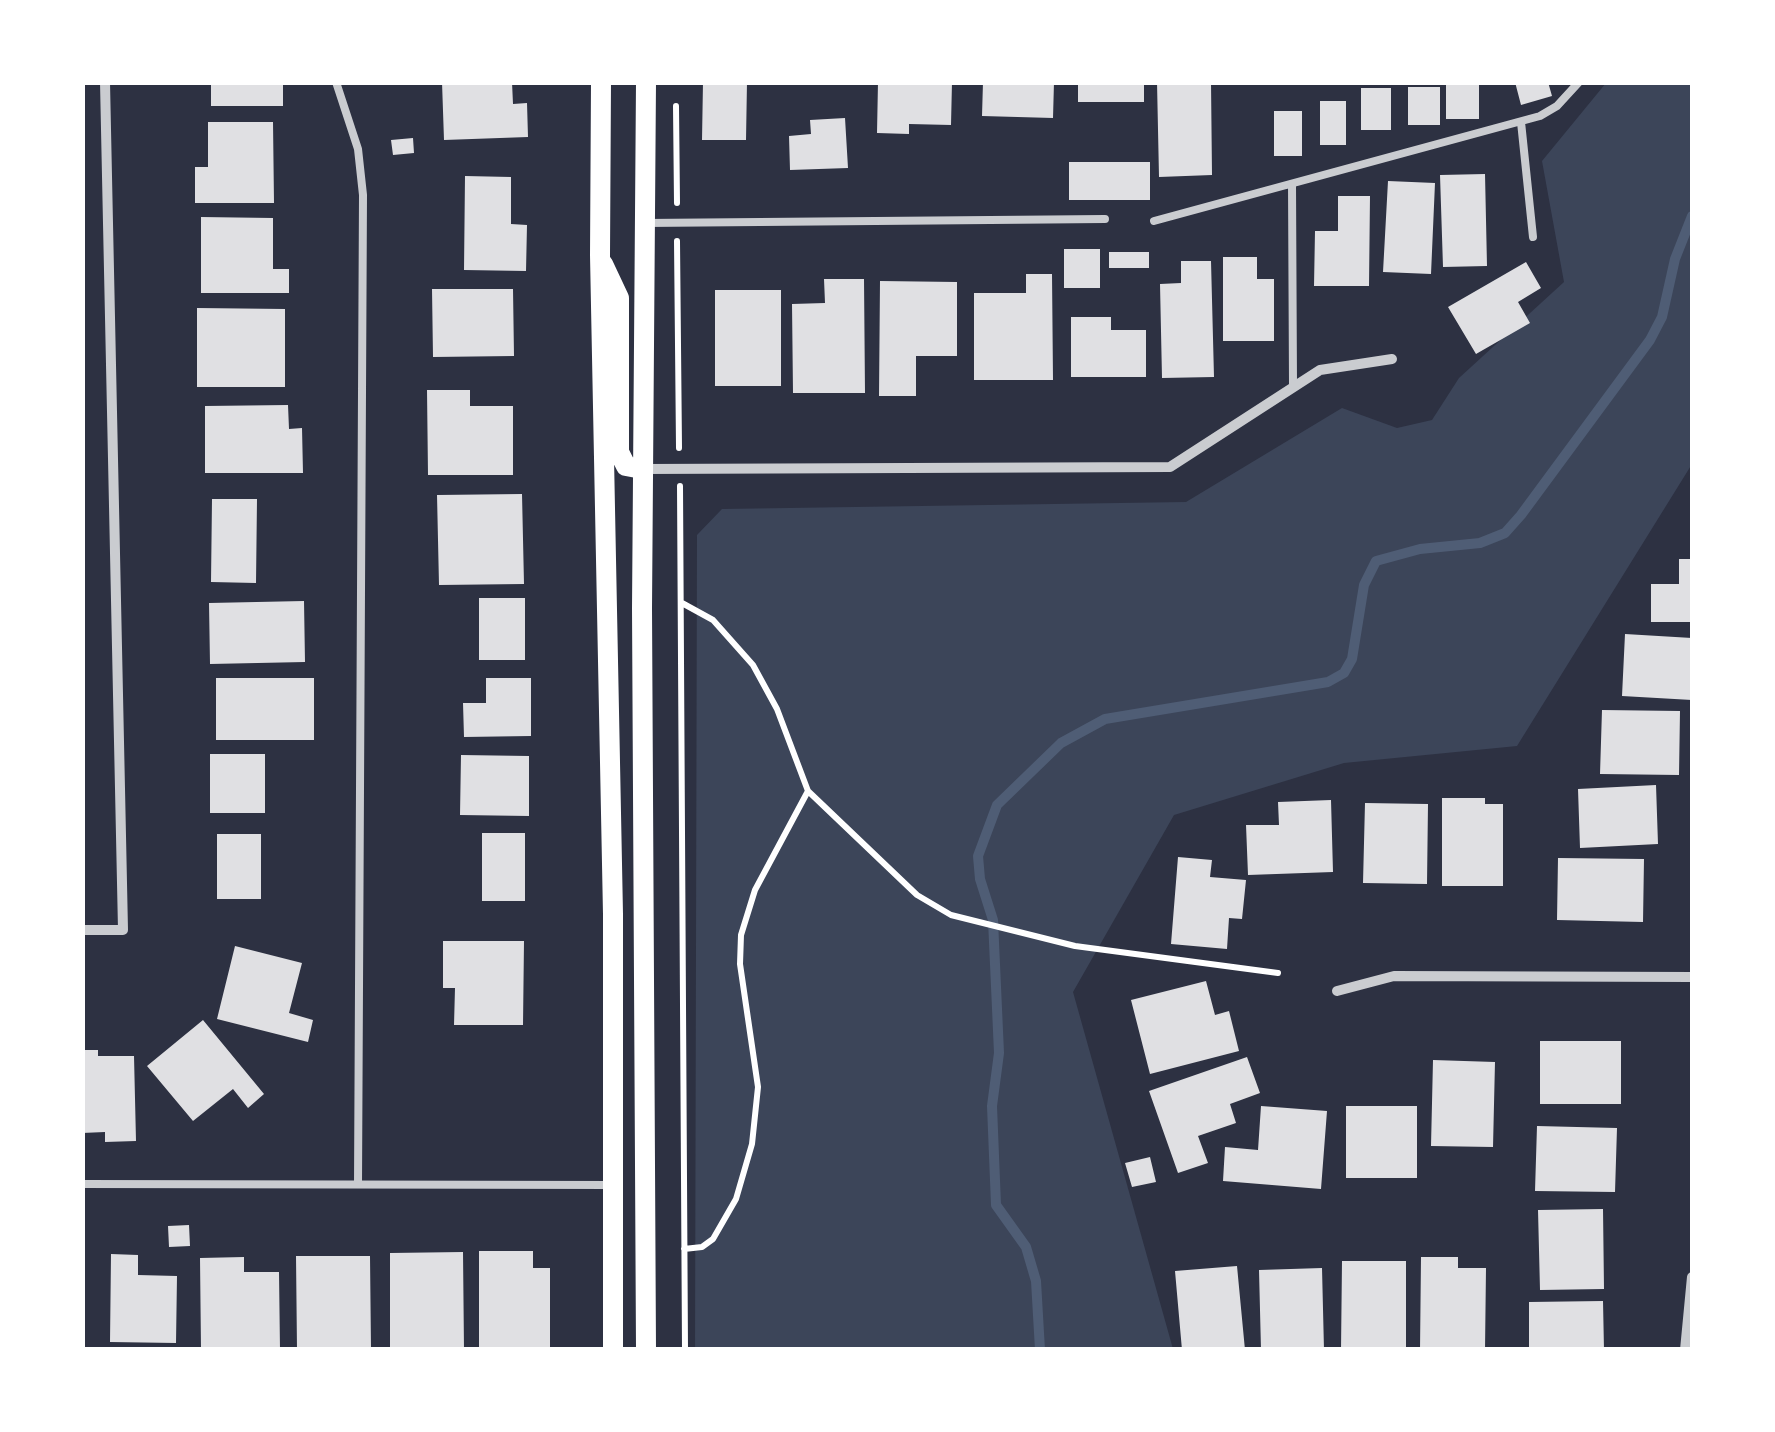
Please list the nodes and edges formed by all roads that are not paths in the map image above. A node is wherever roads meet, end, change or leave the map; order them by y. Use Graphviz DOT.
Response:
graph roads {
  1 [pos="105,82"];
  2 [pos="336,82"];
  3 [pos="601,82"];
  4 [pos="646,82"];
  5 [pos="1579,82"];
  6 [pos="1521,122"];
  7 [pos="1292,184"];
  8 [pos="1104,219"];
  9 [pos="1154,220"];
  10 [pos="645,224"];
  11 [pos="1533,238"];
  12 [pos="600,256"];
  13 [pos="1392,359"];
  14 [pos="1293,385"];
  15 [pos="642,470"];
  16 [pos="82,930"];
  17 [pos="1692,977"];
  18 [pos="1337,992"];
  19 [pos="82,1184"];
  20 [pos="358,1184"];
  21 [pos="613,1185"];
  22 [pos="1692,1277"];
  23 [pos="613,1350"];
  24 [pos="646,1350"];
  25 [pos="1685,1350"];
  1 -- 16 [label="street"];
  2 -- 20 [label="lane"];
  3 -- 12 [label="main road"];
  4 -- 10 [label="main road"];
  5 -- 6 [label="lane"];
  6 -- 7 [label="lane"];
  6 -- 11 [label="lane"];
  7 -- 9 [label="lane"];
  7 -- 14 [label="lane"];
  8 -- 10 [label="lane"];
  10 -- 15 [label="main road"];
  12 -- 15 [label="main road"];
  12 -- 21 [label="main road"];
  13 -- 14 [label="street"];
  14 -- 15 [label="street"];
  15 -- 24 [label="main road"];
  17 -- 18 [label="street"];
  19 -- 20 [label="lane"];
  20 -- 21 [label="lane"];
  21 -- 23 [label="main road"];
  22 -- 25 [label="street"];
}
